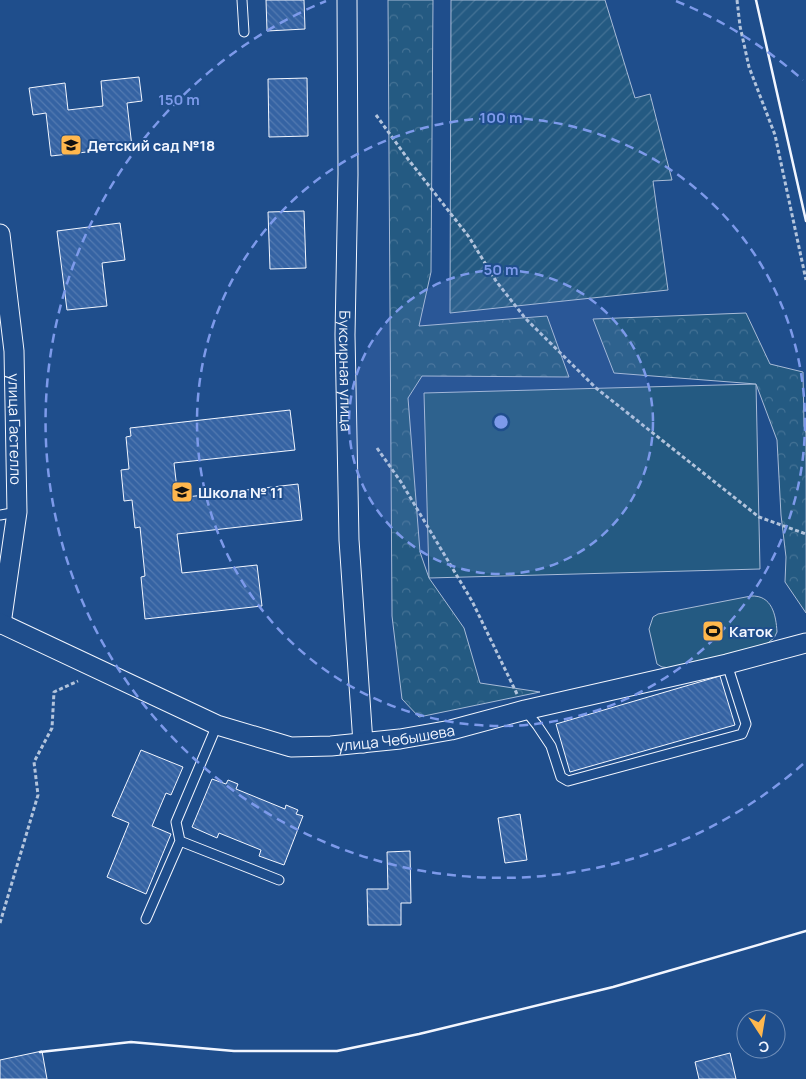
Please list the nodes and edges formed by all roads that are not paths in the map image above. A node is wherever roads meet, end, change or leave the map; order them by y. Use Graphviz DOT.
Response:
graph roads {
  1 [pos="242,0"];
  2 [pos="347,0"];
  3 [pos="244,32"];
  4 [pos="0,234"];
  5 [pos="8,513"];
  6 [pos="1,624"];
  7 [pos="806,642"];
  8 [pos="728,664"];
  9 [pos="525,710"];
  10 [pos="217,725"];
  11 [pos="363,743"];
  12 [pos="180,841"];
  13 [pos="279,880"];
  14 [pos="146,919"];
  1 -- 3 [label="lane"];
  2 -- 11 [label="street, Буксирная улица"];
  4 -- 5 [label="street, улица Гастелло"];
  5 -- 6 [label="street, улица Гастелло"];
  6 -- 10 [label="street, улица Чебышева"];
  7 -- 8 [label="street, улица Чебышева"];
  8 -- 9 [label="street, улица Чебышева"];
  8 -- 9 [label="lane"];
  9 -- 11 [label="street, улица Чебышева"];
  10 -- 11 [label="street, улица Чебышева"];
  10 -- 12 [label="lane"];
  12 -- 13 [label="lane"];
  12 -- 14 [label="lane"];
}
